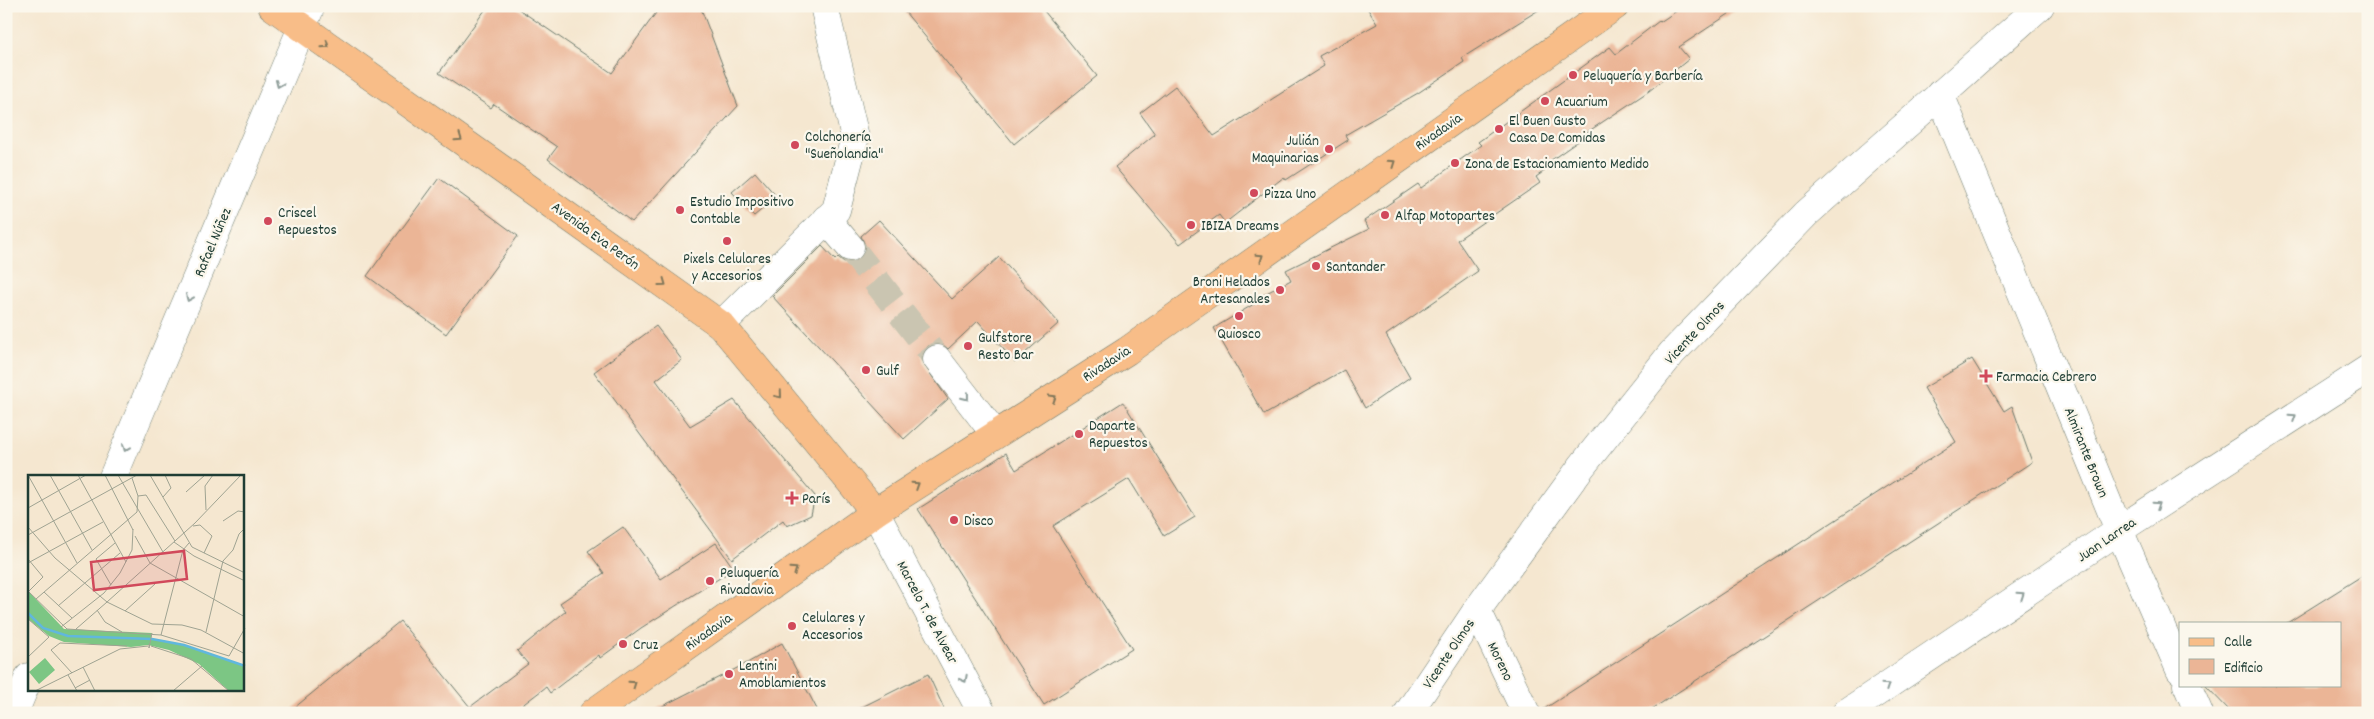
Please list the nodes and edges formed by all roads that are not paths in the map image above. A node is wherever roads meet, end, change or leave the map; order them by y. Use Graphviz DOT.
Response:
graph roads {
  1 [pos="272,6"];
  2 [pos="824,6"];
  3 [pos="1615,6"];
  4 [pos="2040,6"];
  5 [pos="307,17"];
  6 [pos="1940,94"];
  7 [pos="826,219"];
  8 [pos="850,247"];
  9 [pos="721,325"];
  10 [pos="937,359"];
  11 [pos="2368,369"];
  12 [pos="995,434"];
  13 [pos="113,475"];
  14 [pos="875,512"];
  15 [pos="2119,530"];
  16 [pos="1477,610"];
  17 [pos="2179,668"];
  18 [pos="28,679"];
  19 [pos="2187,686"];
  20 [pos="14,713"];
  21 [pos="593,713"];
  22 [pos="982,713"];
  23 [pos="1408,713"];
  24 [pos="1526,713"];
  25 [pos="1846,713"];
  26 [pos="2199,713"];
  1 -- 5 [label="main road, Avenida Eva Perón"];
  2 -- 7 [label="street"];
  12 -- 3 [label="main road, Rivadavia, one-way"];
  4 -- 6 [label="street, Vicente Olmos"];
  5 -- 9 [label="main road, Avenida Eva Perón, one-way"];
  5 -- 13 [label="street, Rafael Núñez, one-way"];
  6 -- 15 [label="street, Almirante Brown"];
  6 -- 16 [label="street, Vicente Olmos"];
  7 -- 8 [label="street"];
  7 -- 9 [label="street"];
  9 -- 14 [label="main road, Avenida Eva Perón, one-way"];
  10 -- 12 [label="street, one-way"];
  15 -- 11 [label="street, Juan Larrea, one-way"];
  14 -- 12 [label="main road, Rivadavia, one-way"];
  21 -- 14 [label="main road, Rivadavia, one-way"];
  14 -- 22 [label="street, Marcelo T. de Alvear, one-way"];
  15 -- 17 [label="street, Almirante Brown"];
  25 -- 15 [label="street, Juan Larrea, one-way"];
  16 -- 23 [label="street, Vicente Olmos"];
  16 -- 24 [label="street, Moreno"];
  18 -- 20 [label="street"];
  19 -- 26 [label="street"];
}
